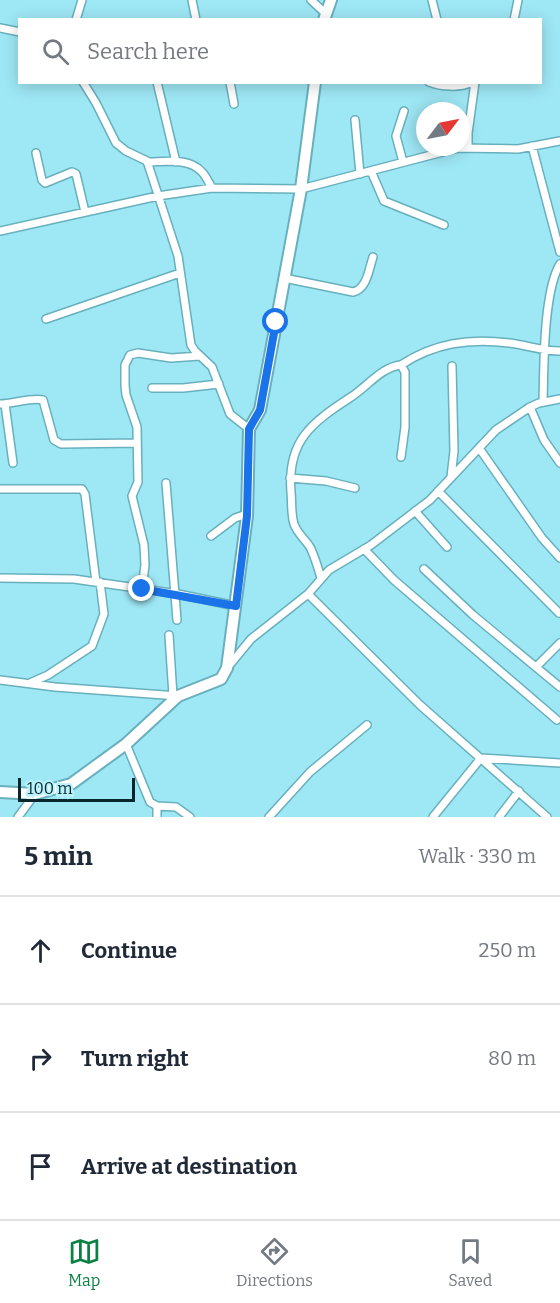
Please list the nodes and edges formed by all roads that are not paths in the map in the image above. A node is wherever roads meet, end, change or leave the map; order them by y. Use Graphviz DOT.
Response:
graph roads {
  1 [pos="82,0"];
  2 [pos="192,0"];
  3 [pos="311,0"];
  4 [pos="331,0"];
  5 [pos="432,0"];
  6 [pos="518,0"];
  7 [pos="325,17"];
  8 [pos="77,18"];
  9 [pos="196,18"];
  10 [pos="436,18"];
  11 [pos="514,18"];
  12 [pos="0,28"];
  13 [pos="18,32"];
  14 [pos="84,84"];
  15 [pos="157,84"];
  16 [pos="230,84"];
  17 [pos="315,84"];
  18 [pos="442,84"];
  19 [pos="468,84"];
  20 [pos="474,84"];
  21 [pos="234,104"];
  22 [pos="404,111"];
  23 [pos="470,116"];
  24 [pos="355,120"];
  25 [pos="560,141"];
  26 [pos="532,147"];
  27 [pos="470,148"];
  28 [pos="36,153"];
  29 [pos="427,156"];
  30 [pos="147,162"];
  31 [pos="176,162"];
  32 [pos="403,162"];
  33 [pos="371,171"];
  34 [pos="360,174"];
  35 [pos="212,188"];
  36 [pos="301,189"];
  37 [pos="158,196"];
  38 [pos="85,212"];
  39 [pos="444,225"];
  40 [pos="0,231"];
  41 [pos="560,252"];
  42 [pos="373,257"];
  43 [pos="560,264"];
  44 [pos="180,273"];
  45 [pos="284,278"];
  46 [pos="46,319"];
  47 [pos="543,351"];
  48 [pos="560,351"];
  49 [pos="200,356"];
  50 [pos="401,365"];
  51 [pos="452,366"];
  52 [pos="219,384"];
  53 [pos="152,388"];
  54 [pos="560,399"];
  55 [pos="543,402"];
  56 [pos="3,404"];
  57 [pos="530,407"];
  58 [pos="249,429"];
  59 [pos="137,443"];
  60 [pos="479,448"];
  61 [pos="401,457"];
  62 [pos="14,463"];
  63 [pos="560,463"];
  64 [pos="451,477"];
  65 [pos="290,478"];
  66 [pos="166,483"];
  67 [pos="355,488"];
  68 [pos="0,489"];
  69 [pos="438,491"];
  70 [pos="415,511"];
  71 [pos="247,514"];
  72 [pos="211,536"];
  73 [pos="447,547"];
  74 [pos="364,549"];
  75 [pos="560,558"];
  76 [pos="424,569"];
  77 [pos="0,578"];
  78 [pos="321,578"];
  79 [pos="98,582"];
  80 [pos="142,589"];
  81 [pos="176,594"];
  82 [pos="308,594"];
  83 [pos="236,606"];
  84 [pos="559,614"];
  85 [pos="177,620"];
  86 [pos="169,635"];
  87 [pos="560,643"];
  88 [pos="536,667"];
  89 [pos="226,668"];
  90 [pos="0,680"];
  91 [pos="27,684"];
  92 [pos="560,687"];
  93 [pos="176,696"];
  94 [pos="557,720"];
  95 [pos="367,725"];
  96 [pos="126,744"];
  97 [pos="481,758"];
  98 [pos="560,763"];
  99 [pos="519,791"];
  100 [pos="0,792"];
  101 [pos="35,794"];
  102 [pos="157,806"];
  103 [pos="182,814"];
  104 [pos="18,817"];
  105 [pos="157,817"];
  106 [pos="190,817"];
  107 [pos="269,817"];
  108 [pos="433,817"];
  109 [pos="499,817"];
  110 [pos="548,817"];
  1 -- 8 [label="street"];
  2 -- 9 [label="street"];
  3 -- 7 [label="street"];
  4 -- 7 [label="street"];
  5 -- 10 [label="street"];
  6 -- 11 [label="street"];
  12 -- 13 [label="street"];
  14 -- 30 [label="street"];
  15 -- 31 [label="street"];
  16 -- 21 [label="street"];
  17 -- 36 [label="street"];
  18 -- 19 [label="street"];
  20 -- 23 [label="street"];
  22 -- 32 [label="street"];
  24 -- 34 [label="street"];
  25 -- 26 [label="street"];
  26 -- 27 [label="street"];
  26 -- 41 [label="street"];
  28 -- 38 [label="street"];
  29 -- 32 [label="street"];
  30 -- 31 [label="street"];
  30 -- 37 [label="street"];
  31 -- 35 [label="street"];
  32 -- 33 [label="street"];
  33 -- 34 [label="street"];
  33 -- 39 [label="street"];
  34 -- 36 [label="street"];
  35 -- 36 [label="street"];
  35 -- 37 [label="street"];
  36 -- 45 [label="street"];
  37 -- 38 [label="street"];
  37 -- 44 [label="street"];
  38 -- 40 [label="street"];
  42 -- 45 [label="street"];
  43 -- 47 [label="street"];
  44 -- 46 [label="street"];
  44 -- 49 [label="street"];
  45 -- 58 [label="street"];
  47 -- 48 [label="street"];
  47 -- 50 [label="street"];
  47 -- 55 [label="street"];
  49 -- 52 [label="street"];
  49 -- 59 [label="street"];
  50 -- 61 [label="street"];
  50 -- 65 [label="street"];
  51 -- 64 [label="street"];
  52 -- 53 [label="street"];
  52 -- 58 [label="street"];
  54 -- 55 [label="street"];
  55 -- 57 [label="street"];
  56 -- 59 [label="street"];
  56 -- 62 [label="street"];
  57 -- 60 [label="street"];
  57 -- 63 [label="street"];
  58 -- 71 [label="street"];
  59 -- 80 [label="street"];
  60 -- 64 [label="street"];
  60 -- 75 [label="street"];
  64 -- 69 [label="street"];
  65 -- 67 [label="street"];
  65 -- 78 [label="street"];
  66 -- 81 [label="street"];
  68 -- 79 [label="street"];
  69 -- 70 [label="street"];
  69 -- 84 [label="street"];
  70 -- 73 [label="street"];
  70 -- 74 [label="street"];
  71 -- 72 [label="street"];
  71 -- 83 [label="street"];
  74 -- 78 [label="street"];
  74 -- 94 [label="street"];
  76 -- 88 [label="street"];
  77 -- 79 [label="street"];
  78 -- 82 [label="street"];
  79 -- 80 [label="street"];
  79 -- 91 [label="street"];
  80 -- 81 [label="street"];
  81 -- 83 [label="street"];
  81 -- 85 [label="street"];
  82 -- 89 [label="street"];
  82 -- 97 [label="street"];
  83 -- 89 [label="street"];
  86 -- 93 [label="street"];
  87 -- 88 [label="street"];
  88 -- 92 [label="street"];
  89 -- 93 [label="street"];
  90 -- 91 [label="street"];
  91 -- 93 [label="street"];
  93 -- 96 [label="street"];
  95 -- 107 [label="street"];
  96 -- 101 [label="street"];
  96 -- 102 [label="street"];
  97 -- 98 [label="street"];
  97 -- 99 [label="street"];
  97 -- 108 [label="street"];
  99 -- 109 [label="street"];
  99 -- 110 [label="street"];
  100 -- 101 [label="street"];
  101 -- 104 [label="street"];
  102 -- 103 [label="street"];
  102 -- 105 [label="street"];
  103 -- 106 [label="street"];
}
